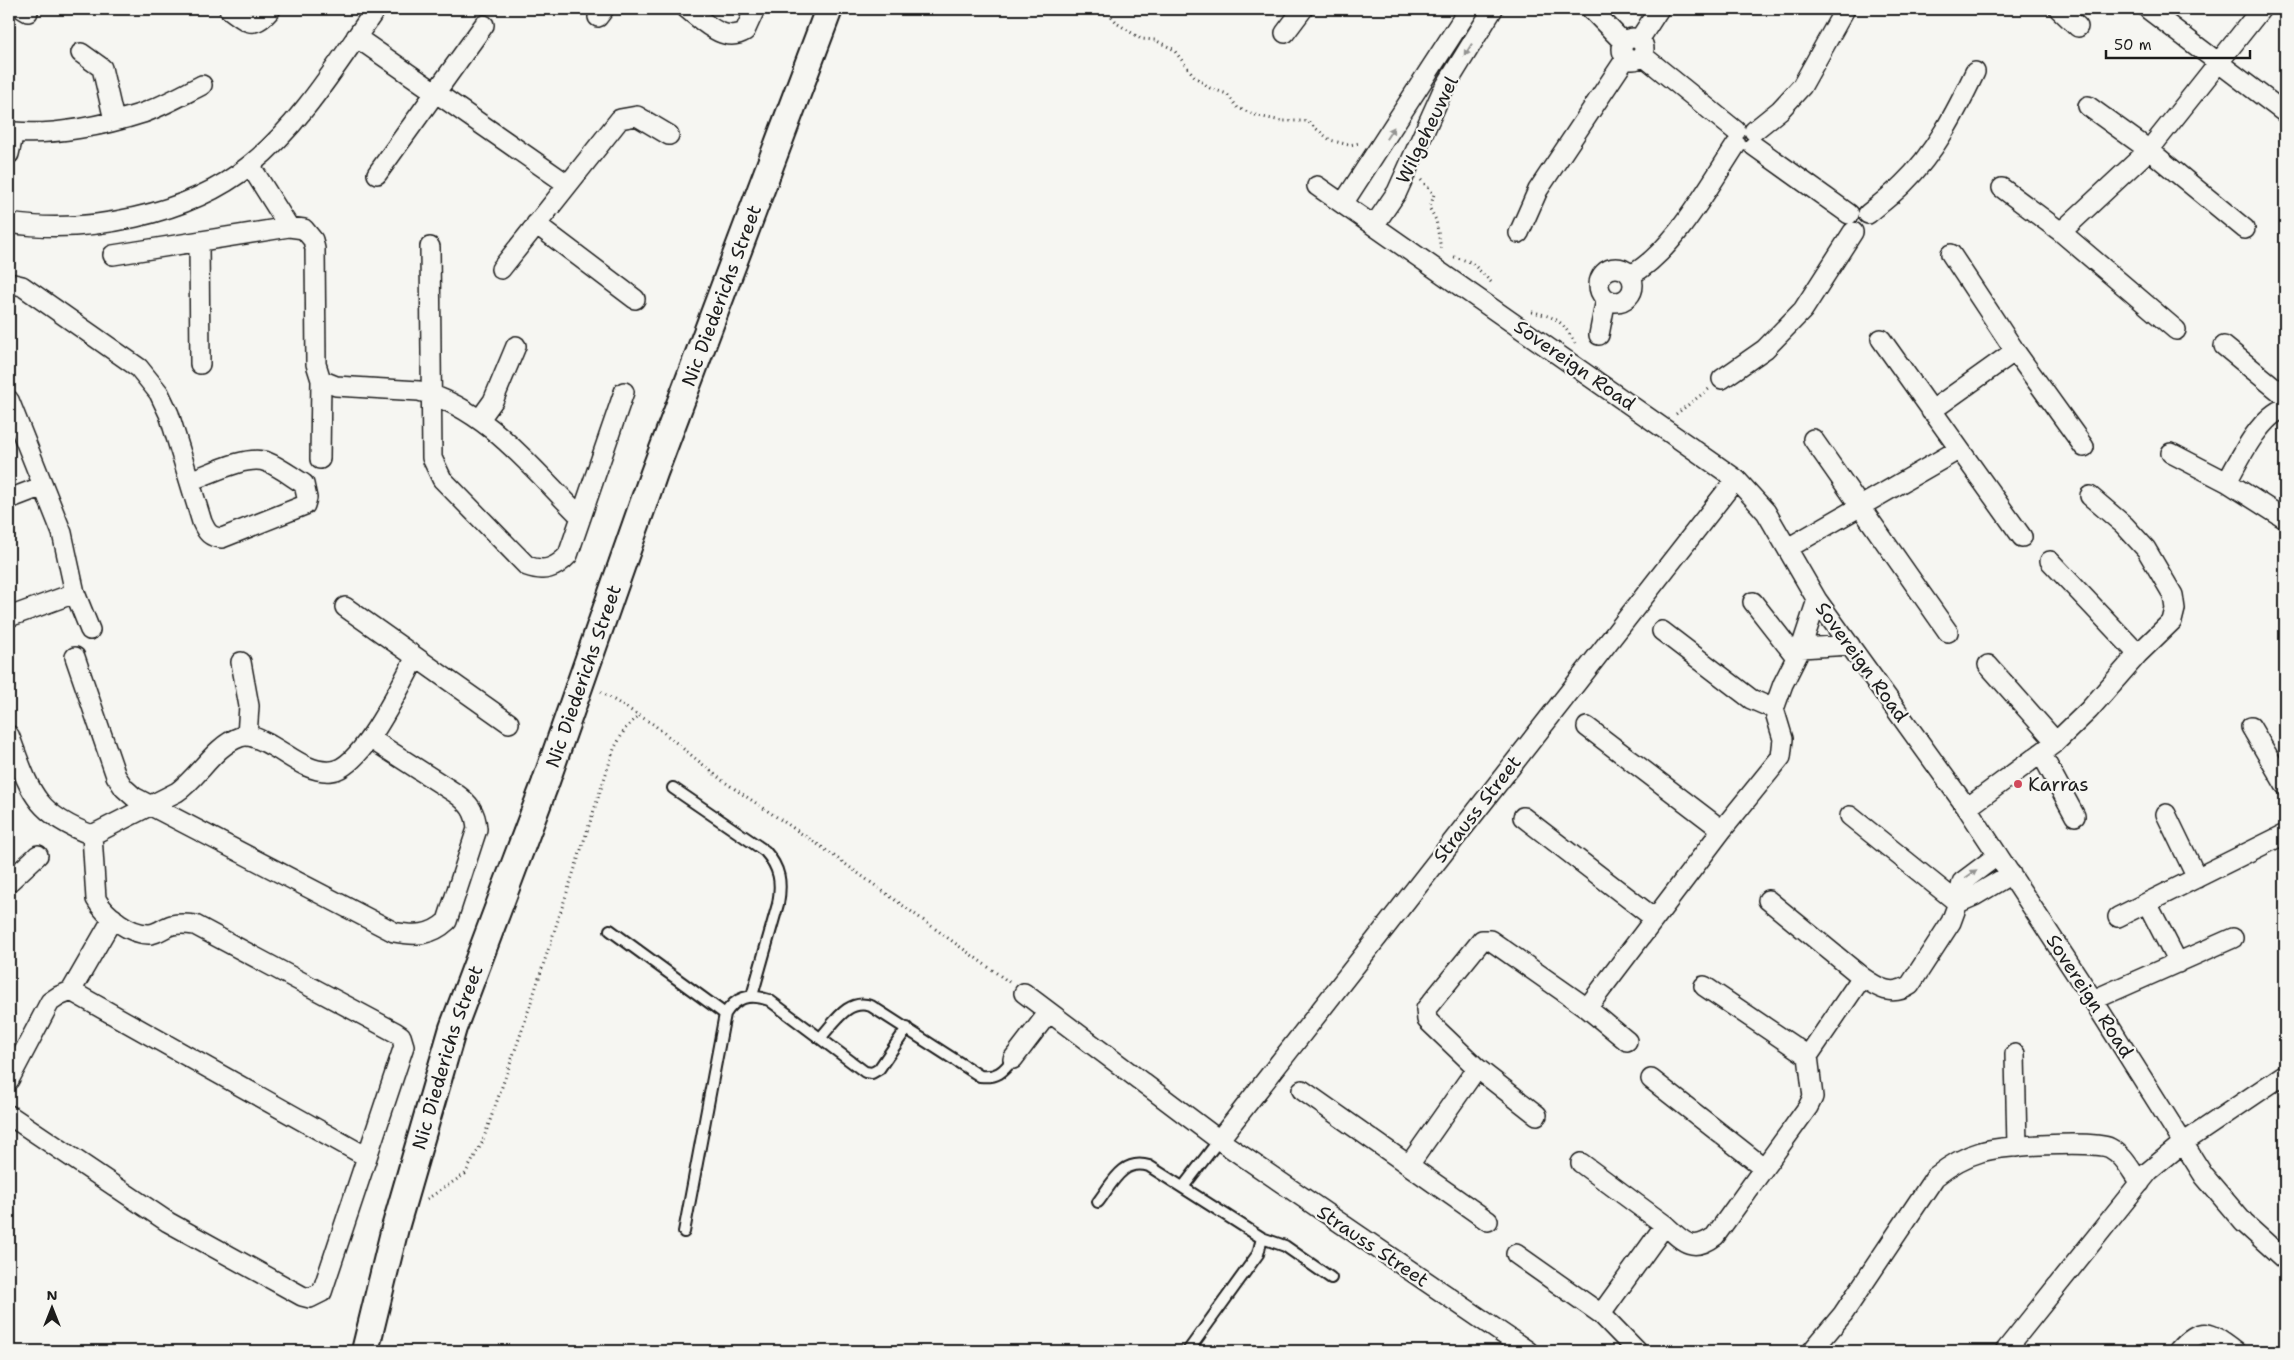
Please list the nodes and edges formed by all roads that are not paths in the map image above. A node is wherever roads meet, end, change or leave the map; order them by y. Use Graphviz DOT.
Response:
graph roads {
  1 [pos="229,9"];
  2 [pos="271,9"];
  3 [pos="376,9"];
  4 [pos="687,9"];
  5 [pos="755,9"];
  6 [pos="829,9"];
  7 [pos="1303,9"];
  8 [pos="1469,9"];
  9 [pos="1493,9"];
  10 [pos="1590,9"];
  11 [pos="1659,9"];
  12 [pos="1845,9"];
  13 [pos="2059,9"];
  14 [pos="2261,9"];
  15 [pos="2148,10"];
  16 [pos="484,25"];
  17 [pos="2078,27"];
  18 [pos="1286,33"];
  19 [pos="356,37"];
  20 [pos="1632,49"];
  21 [pos="81,53"];
  22 [pos="2220,62"];
  23 [pos="1975,72"];
  24 [pos="202,85"];
  25 [pos="437,93"];
  26 [pos="2088,106"];
  27 [pos="2285,113"];
  28 [pos="114,120"];
  29 [pos="11,131"];
  30 [pos="669,135"];
  31 [pos="1745,138"];
  32 [pos="2148,150"];
  33 [pos="9,154"];
  34 [pos="250,165"];
  35 [pos="378,174"];
  36 [pos="567,184"];
  37 [pos="1317,186"];
  38 [pos="2002,188"];
  39 [pos="1344,202"];
  40 [pos="9,223"];
  41 [pos="1851,223"];
  42 [pos="536,224"];
  43 [pos="1374,224"];
  44 [pos="289,227"];
  45 [pos="2245,229"];
  46 [pos="2061,232"];
  47 [pos="1519,233"];
  48 [pos="199,242"];
  49 [pos="430,246"];
  50 [pos="1951,254"];
  51 [pos="113,256"];
  52 [pos="500,270"];
  53 [pos="9,283"];
  54 [pos="634,298"];
  55 [pos="2176,330"];
  56 [pos="1599,335"];
  57 [pos="1880,339"];
  58 [pos="516,346"];
  59 [pos="2224,346"];
  60 [pos="2015,351"];
  61 [pos="200,364"];
  62 [pos="1722,379"];
  63 [pos="321,380"];
  64 [pos="624,392"];
  65 [pos="432,395"];
  66 [pos="2285,396"];
  67 [pos="9,400"];
  68 [pos="2285,408"];
  69 [pos="1931,411"];
  70 [pos="480,419"];
  71 [pos="1813,439"];
  72 [pos="2084,447"];
  73 [pos="1958,450"];
  74 [pos="2171,453"];
  75 [pos="320,459"];
  76 [pos="1736,478"];
  77 [pos="190,481"];
  78 [pos="2227,482"];
  79 [pos="44,486"];
  80 [pos="2090,496"];
  81 [pos="9,499"];
  82 [pos="1861,505"];
  83 [pos="581,516"];
  84 [pos="2285,519"];
  85 [pos="2022,537"];
  86 [pos="1788,548"];
  87 [pos="2050,561"];
  88 [pos="75,594"];
  89 [pos="1817,600"];
  90 [pos="1754,602"];
  91 [pos="346,607"];
  92 [pos="9,617"];
  93 [pos="90,630"];
  94 [pos="1662,631"];
  95 [pos="1948,632"];
  96 [pos="1850,645"];
  97 [pos="1798,652"];
  98 [pos="2138,654"];
  99 [pos="76,657"];
  100 [pos="416,657"];
  101 [pos="241,662"];
  102 [pos="1988,665"];
  103 [pos="1774,709"];
  104 [pos="509,723"];
  105 [pos="1587,727"];
  106 [pos="2250,727"];
  107 [pos="247,736"];
  108 [pos="370,739"];
  109 [pos="10,740"];
  110 [pos="2048,747"];
  111 [pos="2285,785"];
  112 [pos="673,788"];
  113 [pos="149,806"];
  114 [pos="1967,808"];
  115 [pos="2166,814"];
  116 [pos="1850,816"];
  117 [pos="2075,816"];
  118 [pos="1523,817"];
  119 [pos="1722,830"];
  120 [pos="2285,834"];
  121 [pos="92,835"];
  122 [pos="1998,855"];
  123 [pos="38,856"];
  124 [pos="2011,874"];
  125 [pos="2197,878"];
  126 [pos="9,882"];
  127 [pos="1768,900"];
  128 [pos="1958,903"];
  129 [pos="2146,903"];
  130 [pos="2118,917"];
  131 [pos="113,918"];
  132 [pos="1654,918"];
  133 [pos="610,930"];
  134 [pos="2233,938"];
  135 [pos="2178,963"];
  136 [pos="1862,977"];
  137 [pos="1704,986"];
  138 [pos="71,992"];
  139 [pos="1024,993"];
  140 [pos="752,996"];
  141 [pos="2094,1000"];
  142 [pos="1587,1008"];
  143 [pos="1049,1012"];
  144 [pos="725,1014"];
  145 [pos="907,1028"];
  146 [pos="821,1037"];
  147 [pos="1627,1041"];
  148 [pos="2015,1054"];
  149 [pos="1808,1056"];
  150 [pos="1013,1059"];
  151 [pos="1477,1068"];
  152 [pos="2285,1074"];
  153 [pos="1651,1079"];
  154 [pos="9,1080"];
  155 [pos="1302,1090"];
  156 [pos="9,1115"];
  157 [pos="1537,1115"];
  158 [pos="1219,1140"];
  159 [pos="2183,1143"];
  160 [pos="2016,1147"];
  161 [pos="367,1157"];
  162 [pos="1581,1163"];
  163 [pos="1408,1165"];
  164 [pos="1763,1167"];
  165 [pos="2140,1183"];
  166 [pos="1183,1188"];
  167 [pos="1098,1202"];
  168 [pos="1488,1221"];
  169 [pos="1665,1225"];
  170 [pos="684,1232"];
  171 [pos="1262,1238"];
  172 [pos="1516,1254"];
  173 [pos="2285,1260"];
  174 [pos="1331,1278"];
  175 [pos="1601,1314"];
  176 [pos="365,1351"];
  177 [pos="1188,1351"];
  178 [pos="1528,1351"];
  179 [pos="1637,1351"];
  180 [pos="1812,1351"];
  181 [pos="2005,1351"];
  182 [pos="2178,1351"];
  183 [pos="2236,1351"];
  1 -- 2 [label="street"];
  3 -- 19 [label="street"];
  4 -- 5 [label="street"];
  6 -- 176 [label="street, Nic Diederichs Street"];
  7 -- 18 [label="street"];
  39 -- 8 [label="street, Wilgeheuwel, one-way"];
  9 -- 43 [label="street, Wilgeheuwel, one-way"];
  10 -- 20 [label="street"];
  11 -- 20 [label="street"];
  12 -- 31 [label="street"];
  13 -- 17 [label="street"];
  14 -- 22 [label="street"];
  15 -- 22 [label="street"];
  16 -- 25 [label="street"];
  19 -- 25 [label="street"];
  19 -- 34 [label="street"];
  20 -- 31 [label="street"];
  20 -- 47 [label="street"];
  21 -- 28 [label="street"];
  22 -- 27 [label="street"];
  22 -- 32 [label="street"];
  23 -- 41 [label="street"];
  24 -- 28 [label="street"];
  25 -- 35 [label="street"];
  25 -- 36 [label="street"];
  26 -- 32 [label="street"];
  28 -- 29 [label="street"];
  29 -- 33 [label="street"];
  30 -- 36 [label="street"];
  31 -- 41 [label="street"];
  31 -- 56 [label="street"];
  32 -- 45 [label="street"];
  32 -- 46 [label="street"];
  34 -- 40 [label="street"];
  34 -- 44 [label="street"];
  36 -- 42 [label="street"];
  37 -- 39 [label="street, Sovereign Road"];
  38 -- 46 [label="street"];
  39 -- 43 [label="street, Sovereign Road"];
  41 -- 62 [label="street"];
  42 -- 52 [label="street"];
  42 -- 54 [label="street"];
  43 -- 76 [label="street, Sovereign Road"];
  44 -- 48 [label="street"];
  44 -- 63 [label="street"];
  46 -- 55 [label="street"];
  48 -- 51 [label="street"];
  48 -- 61 [label="street"];
  49 -- 65 [label="street"];
  50 -- 60 [label="street"];
  53 -- 77 [label="street"];
  57 -- 69 [label="street"];
  58 -- 70 [label="street"];
  59 -- 66 [label="street"];
  60 -- 69 [label="street"];
  60 -- 72 [label="street"];
  63 -- 65 [label="street"];
  63 -- 75 [label="street"];
  64 -- 83 [label="street"];
  65 -- 70 [label="street"];
  65 -- 83 [label="street"];
  67 -- 79 [label="street"];
  68 -- 78 [label="street"];
  69 -- 73 [label="street"];
  70 -- 83 [label="street"];
  71 -- 82 [label="street"];
  73 -- 82 [label="street"];
  73 -- 85 [label="street"];
  74 -- 78 [label="street"];
  76 -- 86 [label="street, Sovereign Road"];
  76 -- 158 [label="street, Strauss Street"];
  77 -- 77 [label="street"];
  78 -- 84 [label="street"];
  79 -- 81 [label="street"];
  79 -- 88 [label="street"];
  80 -- 98 [label="street"];
  82 -- 86 [label="street"];
  82 -- 95 [label="street"];
  86 -- 89 [label="street, Sovereign Road"];
  87 -- 98 [label="street"];
  88 -- 92 [label="street"];
  88 -- 93 [label="street"];
  89 -- 96 [label="street, Sovereign Road"];
  89 -- 97 [label="street"];
  90 -- 97 [label="street"];
  91 -- 100 [label="street"];
  94 -- 103 [label="street"];
  96 -- 97 [label="street"];
  96 -- 114 [label="street, Sovereign Road"];
  97 -- 103 [label="street"];
  98 -- 110 [label="street"];
  99 -- 113 [label="street"];
  100 -- 104 [label="street"];
  100 -- 108 [label="street"];
  101 -- 107 [label="street"];
  102 -- 110 [label="street"];
  103 -- 119 [label="street"];
  105 -- 119 [label="street"];
  106 -- 111 [label="street"];
  107 -- 108 [label="street"];
  107 -- 113 [label="street"];
  108 -- 113 [label="street"];
  109 -- 121 [label="street"];
  110 -- 114 [label="street"];
  110 -- 117 [label="street"];
  112 -- 140 [label="lane"];
  113 -- 121 [label="street"];
  114 -- 122 [label="street, Sovereign Road"];
  115 -- 125 [label="street"];
  116 -- 128 [label="street"];
  118 -- 132 [label="street"];
  119 -- 132 [label="street"];
  120 -- 125 [label="street"];
  121 -- 131 [label="street"];
  122 -- 124 [label="street, Sovereign Road"];
  128 -- 122 [label="street, one-way"];
  123 -- 126 [label="street"];
  124 -- 128 [label="street"];
  124 -- 141 [label="street, Sovereign Road"];
  125 -- 129 [label="street"];
  127 -- 136 [label="street"];
  128 -- 136 [label="street"];
  129 -- 130 [label="street"];
  129 -- 135 [label="street"];
  131 -- 138 [label="street"];
  131 -- 161 [label="street"];
  132 -- 142 [label="street"];
  133 -- 144 [label="lane"];
  134 -- 135 [label="street"];
  135 -- 141 [label="street"];
  136 -- 149 [label="street"];
  137 -- 149 [label="street"];
  138 -- 154 [label="street"];
  138 -- 161 [label="street"];
  139 -- 143 [label="street, Strauss Street"];
  140 -- 144 [label="lane"];
  140 -- 146 [label="lane"];
  141 -- 159 [label="street, Sovereign Road"];
  142 -- 147 [label="street"];
  142 -- 151 [label="street"];
  143 -- 150 [label="street"];
  143 -- 158 [label="street, Strauss Street"];
  144 -- 170 [label="lane"];
  145 -- 146 [label="lane"];
  145 -- 146 [label="lane"];
  145 -- 150 [label="lane"];
  148 -- 160 [label="street"];
  149 -- 164 [label="street"];
  151 -- 157 [label="street"];
  151 -- 163 [label="street"];
  152 -- 159 [label="street"];
  153 -- 164 [label="street"];
  155 -- 163 [label="street"];
  156 -- 161 [label="street"];
  158 -- 166 [label="lane"];
  158 -- 178 [label="street, Strauss Street"];
  159 -- 165 [label="street"];
  159 -- 173 [label="street, Sovereign Road"];
  160 -- 165 [label="street"];
  160 -- 180 [label="street"];
  162 -- 169 [label="street"];
  163 -- 168 [label="street"];
  164 -- 169 [label="street"];
  165 -- 181 [label="street"];
  166 -- 167 [label="lane"];
  166 -- 171 [label="lane"];
  169 -- 175 [label="street"];
  171 -- 174 [label="lane"];
  171 -- 177 [label="lane"];
  172 -- 175 [label="street"];
  175 -- 179 [label="street"];
  182 -- 183 [label="street"];
}
